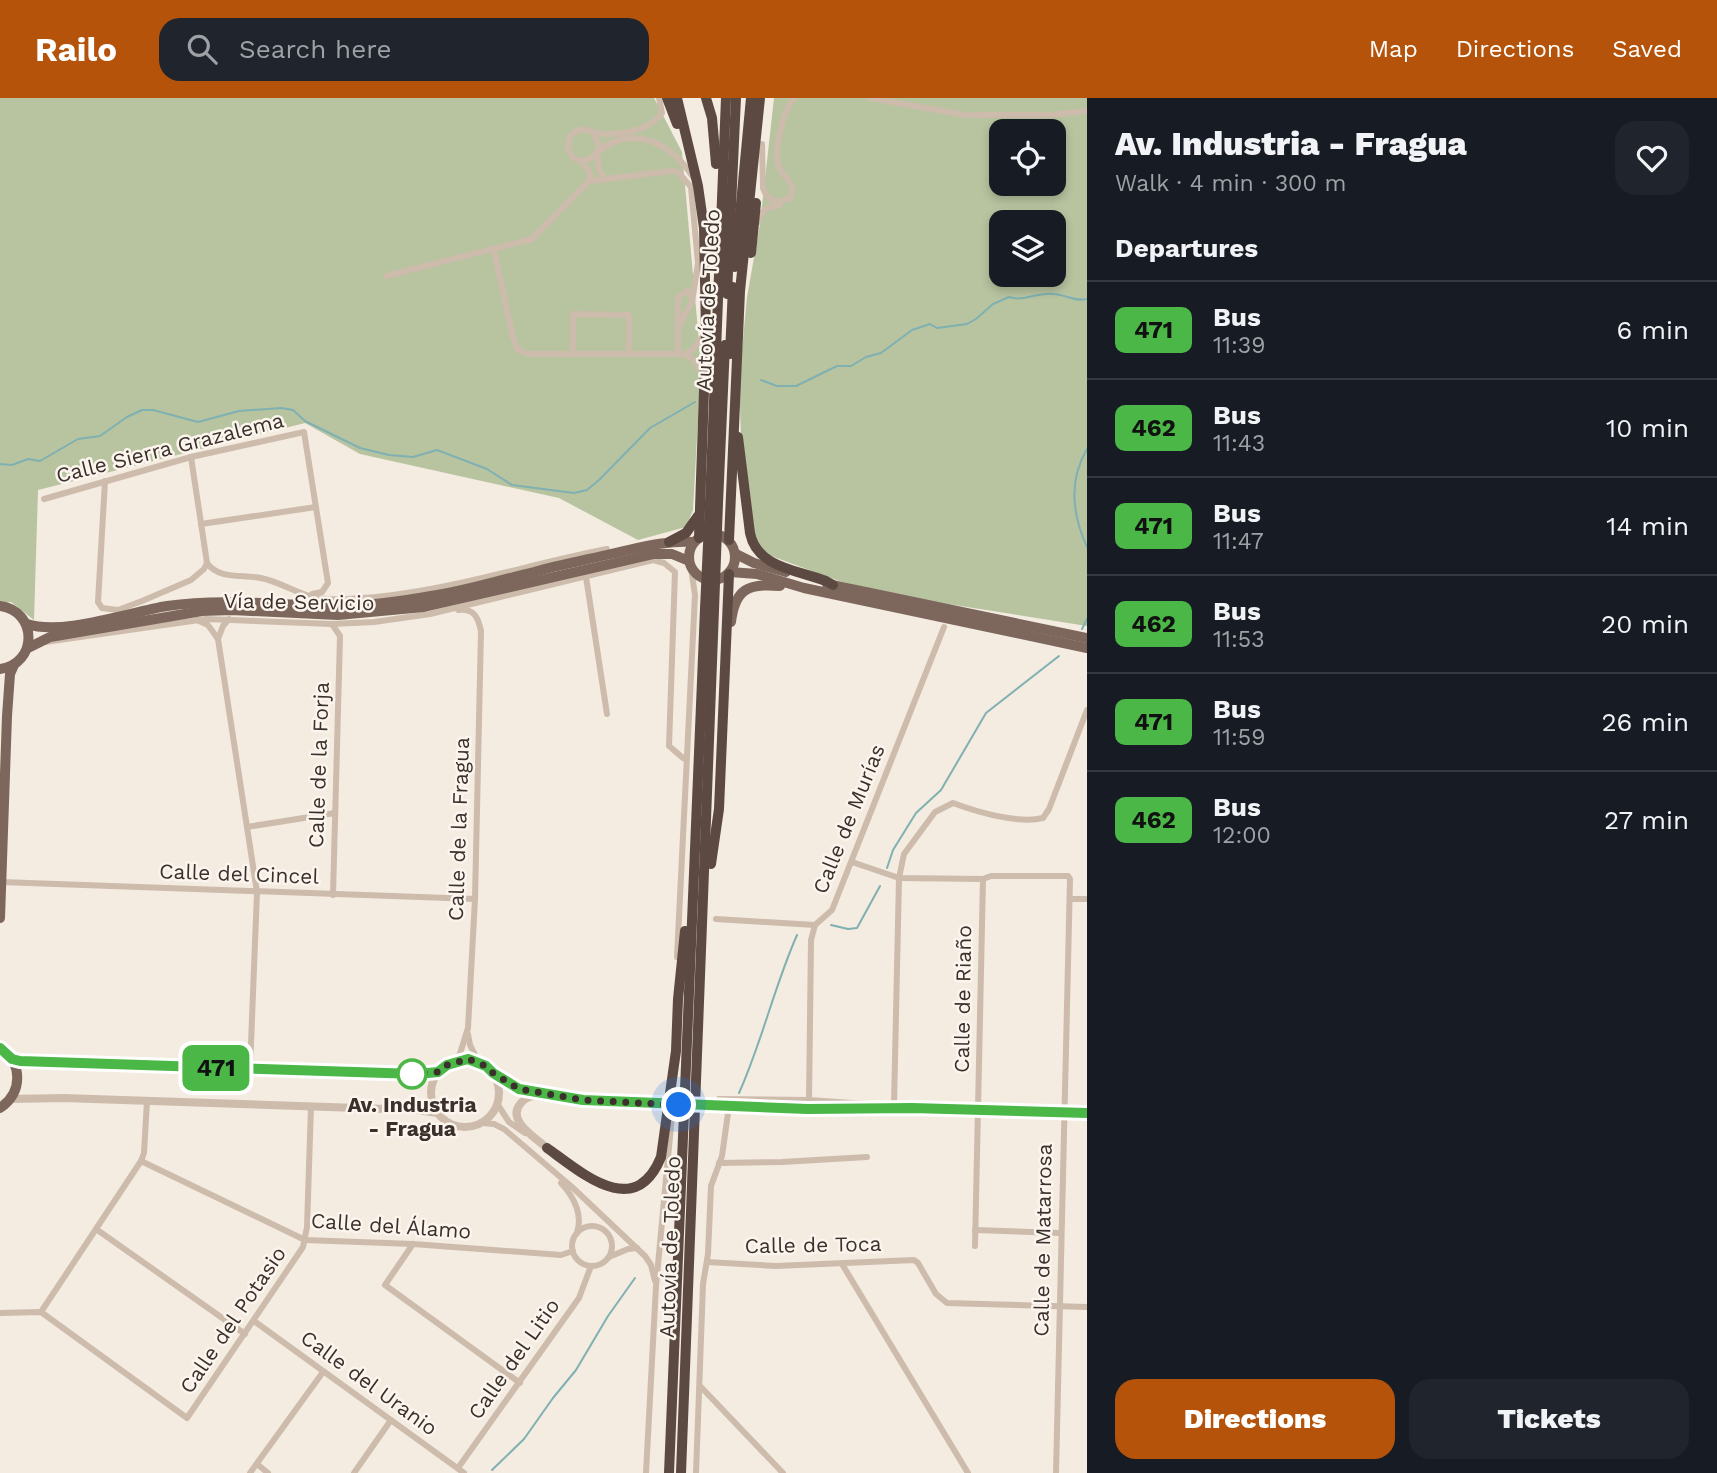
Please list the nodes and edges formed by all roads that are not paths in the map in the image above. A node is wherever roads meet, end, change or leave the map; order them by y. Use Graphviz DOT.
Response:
graph roads {
  1 [pos="659,98"];
  2 [pos="667,98"];
  3 [pos="677,98"];
  4 [pos="707,98"];
  5 [pos="726,98"];
  6 [pos="736,98"];
  7 [pos="751,98"];
  8 [pos="760,98"];
  9 [pos="767,98"];
  10 [pos="794,98"];
  11 [pos="870,98"];
  12 [pos="1087,111"];
  13 [pos="593,132"];
  14 [pos="762,144"];
  15 [pos="598,153"];
  16 [pos="691,159"];
  17 [pos="582,161"];
  18 [pos="606,180"];
  19 [pos="589,181"];
  20 [pos="698,186"];
  21 [pos="733,186"];
  22 [pos="790,198"];
  23 [pos="720,212"];
  24 [pos="753,233"];
  25 [pos="494,250"];
  26 [pos="386,276"];
  27 [pos="734,285"];
  28 [pos="692,299"];
  29 [pos="740,311"];
  30 [pos="679,325"];
  31 [pos="706,332"];
  32 [pos="629,354"];
  33 [pos="681,354"];
  34 [pos="573,355"];
  35 [pos="704,377"];
  36 [pos="734,402"];
  37 [pos="191,457"];
  38 [pos="105,481"];
  39 [pos="44,499"];
  40 [pos="717,503"];
  41 [pos="316,507"];
  42 [pos="698,516"];
  43 [pos="201,524"];
  44 [pos="696,540"];
  45 [pos="729,540"];
  46 [pos="668,542"];
  47 [pos="607,549"];
  48 [pos="736,554"];
  49 [pos="640,560"];
  50 [pos="207,563"];
  51 [pos="690,564"];
  52 [pos="730,573"];
  53 [pos="586,577"];
  54 [pos="833,585"];
  55 [pos="804,588"];
  56 [pos="306,594"];
  57 [pos="0,606"];
  58 [pos="713,609"];
  59 [pos="430,614"];
  60 [pos="230,619"];
  61 [pos="197,620"];
  62 [pos="353,623"];
  63 [pos="27,624"];
  64 [pos="332,624"];
  65 [pos="944,627"];
  66 [pos="340,636"];
  67 [pos="1087,638"];
  68 [pos="219,639"];
  69 [pos="33,645"];
  70 [pos="1087,648"];
  71 [pos="724,650"];
  72 [pos="14,665"];
  73 [pos="0,669"];
  74 [pos="0,704"];
  75 [pos="1087,710"];
  76 [pos="607,714"];
  77 [pos="7,716"];
  78 [pos="683,758"];
  79 [pos="335,813"];
  80 [pos="247,827"];
  81 [pos="852,862"];
  82 [pos="899,878"];
  83 [pos="983,879"];
  84 [pos="1,882"];
  85 [pos="693,889"];
  86 [pos="257,892"];
  87 [pos="333,895"];
  88 [pos="704,897"];
  89 [pos="475,899"];
  90 [pos="1070,899"];
  91 [pos="1087,899"];
  92 [pos="0,918"];
  93 [pos="716,919"];
  94 [pos="815,925"];
  95 [pos="678,999"];
  96 [pos="468,1028"];
  97 [pos="0,1048"];
  98 [pos="676,1051"];
  99 [pos="12,1059"];
  100 [pos="458,1060"];
  101 [pos="478,1061"];
  102 [pos="250,1069"];
  103 [pos="438,1072"];
  104 [pos="493,1073"];
  105 [pos="519,1089"];
  106 [pos="11,1099"];
  107 [pos="583,1100"];
  108 [pos="809,1100"];
  109 [pos="147,1101"];
  110 [pos="499,1101"];
  111 [pos="894,1105"];
  112 [pos="311,1106"];
  113 [pos="0,1108"];
  114 [pos="912,1108"];
  115 [pos="979,1110"];
  116 [pos="1063,1112"];
  117 [pos="437,1113"];
  118 [pos="1087,1113"];
  119 [pos="482,1123"];
  120 [pos="547,1148"];
  121 [pos="867,1157"];
  122 [pos="141,1161"];
  123 [pos="719,1163"];
  124 [pos="551,1171"];
  125 [pos="96,1228"];
  126 [pos="975,1230"];
  127 [pos="1061,1233"];
  128 [pos="577,1234"];
  129 [pos="305,1240"];
  130 [pos="413,1244"];
  131 [pos="975,1246"];
  132 [pos="637,1248"];
  133 [pos="573,1251"];
  134 [pos="609,1257"];
  135 [pos="707,1262"];
  136 [pos="842,1264"];
  137 [pos="591,1266"];
  138 [pos="656,1286"];
  139 [pos="1060,1306"];
  140 [pos="1087,1307"];
  141 [pos="41,1312"];
  142 [pos="0,1313"];
  143 [pos="254,1321"];
  144 [pos="245,1334"];
  145 [pos="323,1372"];
  146 [pos="520,1383"];
  147 [pos="699,1385"];
  148 [pos="391,1420"];
  149 [pos="257,1464"];
  150 [pos="461,1471"];
  151 [pos="250,1473"];
  152 [pos="268,1473"];
  153 [pos="354,1473"];
  154 [pos="646,1473"];
  155 [pos="669,1473"];
  156 [pos="681,1473"];
  157 [pos="696,1473"];
  158 [pos="783,1473"];
  159 [pos="968,1473"];
  160 [pos="1056,1473"];
  1 -- 13 [label="street"];
  2 -- 16 [label="highway"];
  3 -- 16 [label="highway"];
  4 -- 23 [label="highway"];
  5 -- 23 [label="highway, Autovía de Toledo"];
  6 -- 21 [label="highway, Autovía de Toledo"];
  7 -- 27 [label="highway"];
  8 -- 29 [label="highway"];
  9 -- 14 [label="highway"];
  10 -- 22 [label="street"];
  11 -- 12 [label="street"];
  13 -- 15 [label="street"];
  13 -- 17 [label="street"];
  14 -- 22 [label="street"];
  14 -- 24 [label="highway"];
  15 -- 17 [label="street"];
  15 -- 18 [label="street"];
  15 -- 20 [label="street"];
  16 -- 20 [label="highway"];
  17 -- 19 [label="street"];
  18 -- 19 [label="street"];
  18 -- 28 [label="street"];
  19 -- 25 [label="street"];
  20 -- 31 [label="highway"];
  21 -- 27 [label="highway"];
  21 -- 40 [label="highway, Autovía de Toledo"];
  22 -- 24 [label="street"];
  23 -- 40 [label="highway, Autovía de Toledo"];
  24 -- 29 [label="highway"];
  25 -- 26 [label="street"];
  25 -- 34 [label="street"];
  27 -- 40 [label="highway"];
  28 -- 30 [label="street"];
  28 -- 30 [label="street"];
  29 -- 36 [label="highway"];
  30 -- 33 [label="street"];
  31 -- 33 [label="street"];
  31 -- 35 [label="highway"];
  32 -- 33 [label="street"];
  32 -- 34 [label="street"];
  32 -- 34 [label="street"];
  33 -- 35 [label="street"];
  35 -- 42 [label="highway"];
  36 -- 45 [label="highway"];
  36 -- 54 [label="highway"];
  37 -- 38 [label="street, Calle Sierra Grazalema"];
  37 -- 41 [label="street, Calle Sierra Grazalema"];
  37 -- 43 [label="street"];
  38 -- 39 [label="street, Calle Sierra Grazalema"];
  38 -- 50 [label="street"];
  40 -- 58 [label="highway, bridge"];
  41 -- 43 [label="street"];
  41 -- 56 [label="street"];
  42 -- 44 [label="highway"];
  42 -- 46 [label="highway"];
  43 -- 50 [label="street"];
  44 -- 45 [label="main road"];
  44 -- 46 [label="main road"];
  44 -- 51 [label="main road"];
  45 -- 48 [label="main road"];
  46 -- 63 [label="main road"];
  47 -- 56 [label="street, Vía de Servicio"];
  48 -- 52 [label="main road"];
  48 -- 54 [label="main road"];
  49 -- 51 [label="main road"];
  49 -- 53 [label="street, Vía de Servicio"];
  49 -- 69 [label="main road"];
  49 -- 78 [label="street, Vía de Servicio"];
  50 -- 56 [label="street, Vía de Servicio"];
  51 -- 52 [label="main road"];
  51 -- 95 [label="street"];
  52 -- 55 [label="main road"];
  52 -- 71 [label="highway"];
  53 -- 59 [label="street, Vía de Servicio"];
  53 -- 76 [label="street"];
  54 -- 67 [label="main road"];
  55 -- 70 [label="main road"];
  55 -- 71 [label="main road"];
  57 -- 63 [label="main road"];
  58 -- 85 [label="highway"];
  58 -- 88 [label="highway"];
  59 -- 62 [label="street, Vía de Servicio"];
  59 -- 89 [label="street, Calle de la Fragua"];
  60 -- 61 [label="street, Vía de Servicio"];
  60 -- 64 [label="street, Vía de Servicio"];
  60 -- 68 [label="street"];
  61 -- 68 [label="street"];
  61 -- 69 [label="street, Vía de Servicio"];
  62 -- 64 [label="street, Vía de Servicio"];
  62 -- 66 [label="street"];
  63 -- 69 [label="main road"];
  64 -- 66 [label="street"];
  65 -- 81 [label="street, Calle de Murías"];
  66 -- 79 [label="street, Calle de la Forja"];
  68 -- 80 [label="street"];
  69 -- 72 [label="main road"];
  71 -- 88 [label="highway"];
  72 -- 73 [label="main road"];
  72 -- 77 [label="main road"];
  74 -- 77 [label="main road"];
  75 -- 82 [label="street"];
  77 -- 84 [label="main road"];
  79 -- 80 [label="street"];
  79 -- 87 [label="street, Calle de la Forja"];
  80 -- 86 [label="street"];
  81 -- 82 [label="street"];
  81 -- 94 [label="street, Calle de Murías"];
  82 -- 83 [label="street"];
  82 -- 111 [label="street"];
  83 -- 90 [label="street"];
  83 -- 115 [label="street, Calle de Riaño"];
  84 -- 86 [label="street, Calle del Cincel"];
  84 -- 92 [label="main road"];
  85 -- 95 [label="highway"];
  85 -- 155 [label="highway"];
  86 -- 87 [label="street, Calle del Cincel"];
  86 -- 102 [label="street"];
  87 -- 89 [label="street, Calle del Cincel"];
  88 -- 156 [label="highway, Autovía de Toledo"];
  89 -- 96 [label="street, Calle de la Fragua"];
  90 -- 91 [label="street"];
  90 -- 116 [label="street, Calle de Matarrosa"];
  93 -- 94 [label="street"];
  94 -- 108 [label="street"];
  95 -- 98 [label="highway"];
  96 -- 100 [label="street, Calle de la Fragua"];
  96 -- 101 [label="street, Calle de la Fragua"];
  97 -- 99 [label="main road"];
  98 -- 120 [label="highway"];
  98 -- 138 [label="street"];
  99 -- 102 [label="street"];
  99 -- 106 [label="main road"];
  100 -- 101 [label="street"];
  100 -- 103 [label="street"];
  101 -- 104 [label="street"];
  102 -- 103 [label="street"];
  103 -- 117 [label="street"];
  104 -- 105 [label="street"];
  104 -- 110 [label="street"];
  105 -- 107 [label="street"];
  105 -- 110 [label="street"];
  106 -- 109 [label="street"];
  106 -- 113 [label="main road"];
  107 -- 114 [label="street, bridge"];
  107 -- 120 [label="street"];
  108 -- 111 [label="street"];
  108 -- 123 [label="street"];
  109 -- 112 [label="street"];
  109 -- 122 [label="street"];
  110 -- 119 [label="street"];
  110 -- 120 [label="street"];
  111 -- 114 [label="street"];
  112 -- 117 [label="street"];
  112 -- 129 [label="street"];
  114 -- 115 [label="street"];
  115 -- 116 [label="street"];
  115 -- 126 [label="street, Calle de Riaño"];
  116 -- 118 [label="street"];
  116 -- 127 [label="street, Calle de Matarrosa"];
  117 -- 119 [label="street"];
  119 -- 124 [label="street"];
  121 -- 123 [label="street"];
  122 -- 125 [label="street"];
  122 -- 129 [label="street, Calle del Álamo"];
  123 -- 135 [label="street"];
  124 -- 128 [label="street"];
  124 -- 132 [label="street"];
  125 -- 141 [label="street"];
  125 -- 144 [label="street"];
  126 -- 127 [label="street"];
  126 -- 131 [label="street, Calle de Riaño"];
  127 -- 139 [label="street, Calle de Matarrosa"];
  128 -- 133 [label="street"];
  128 -- 134 [label="street"];
  129 -- 130 [label="street, Calle del Álamo"];
  129 -- 143 [label="street, Calle del Potasio"];
  130 -- 133 [label="street, Calle del Álamo"];
  130 -- 146 [label="street"];
  132 -- 134 [label="street"];
  132 -- 138 [label="street"];
  133 -- 137 [label="street"];
  134 -- 137 [label="street"];
  135 -- 136 [label="street, Calle de Toca"];
  135 -- 147 [label="street"];
  136 -- 139 [label="street, Calle de Toca"];
  136 -- 159 [label="street"];
  137 -- 146 [label="street, Calle del Litio"];
  138 -- 154 [label="street"];
  139 -- 140 [label="street"];
  139 -- 160 [label="street, Calle de Matarrosa"];
  141 -- 142 [label="street"];
  141 -- 144 [label="street, Calle del Potasio"];
  143 -- 144 [label="street, Calle del Potasio"];
  143 -- 145 [label="street, Calle del Uranio"];
  145 -- 148 [label="street, Calle del Uranio"];
  145 -- 149 [label="street"];
  146 -- 150 [label="street, Calle del Litio"];
  147 -- 157 [label="street"];
  147 -- 158 [label="street"];
  148 -- 150 [label="street, Calle del Uranio"];
  148 -- 153 [label="street"];
  149 -- 151 [label="street"];
  149 -- 152 [label="street"];
}
